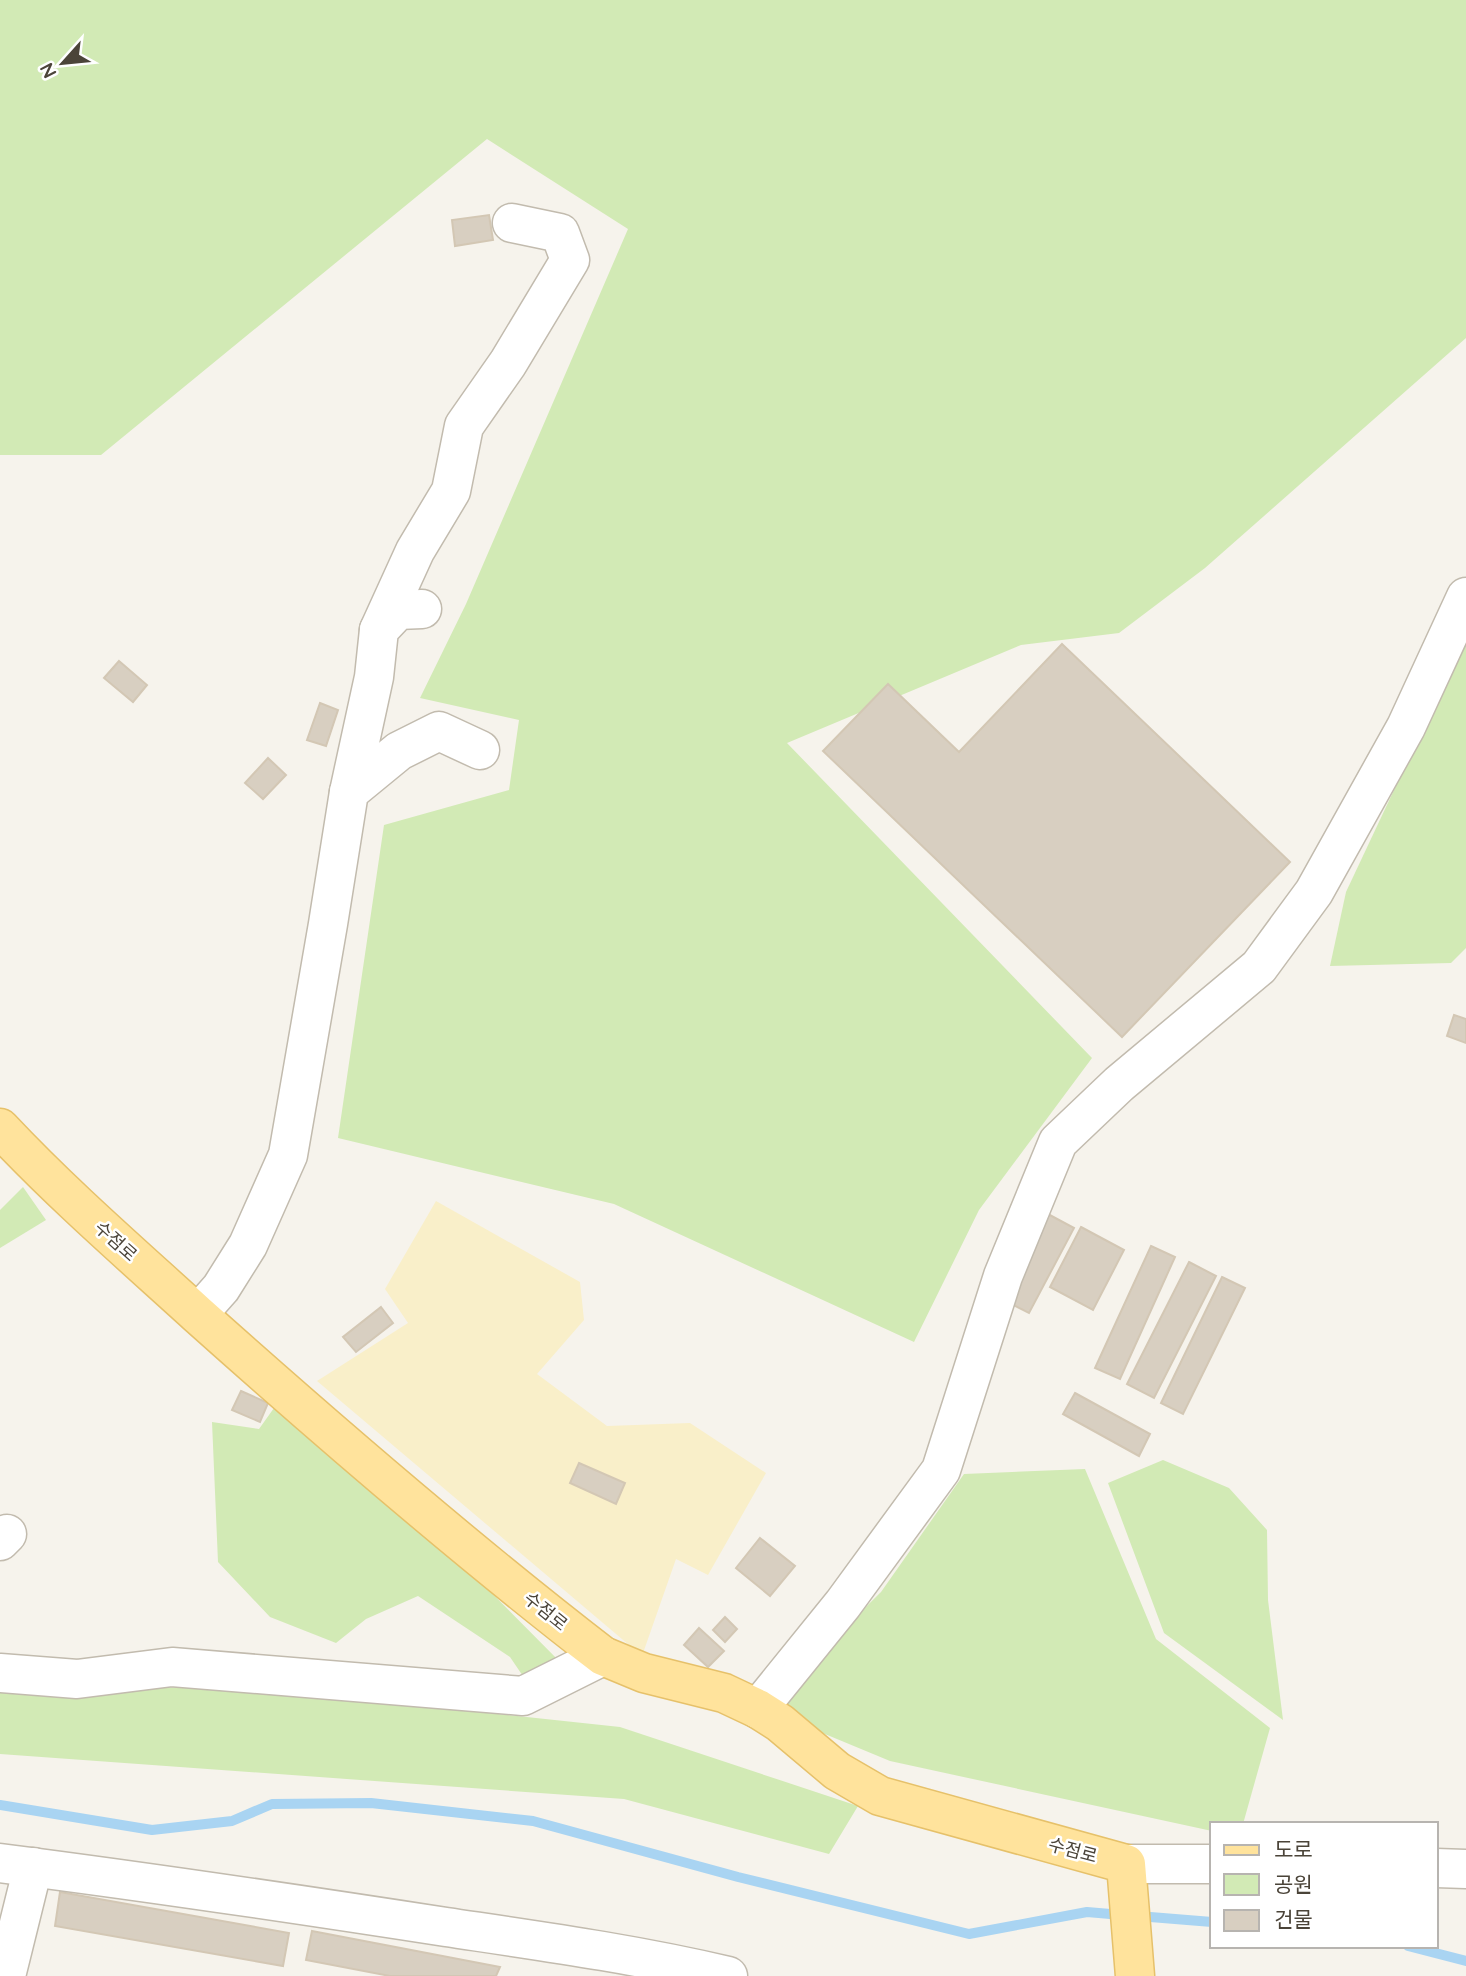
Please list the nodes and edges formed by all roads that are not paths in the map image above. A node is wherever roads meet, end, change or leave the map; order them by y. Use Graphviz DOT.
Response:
graph roads {
  1 [pos="512,223"];
  2 [pos="1466,597"];
  3 [pos="422,609"];
  4 [pos="379,630"];
  5 [pos="350,715"];
  6 [pos="480,750"];
  7 [pos="349,792"];
  8 [pos="0,1128"];
  9 [pos="198,1314"];
  10 [pos="603,1657"];
  11 [pos="0,1673"];
  12 [pos="758,1709"];
  13 [pos="1126,1864"];
  14 [pos="1210,1864"];
  15 [pos="17,1865"];
  16 [pos="1438,1868"];
  17 [pos="1466,1869"];
  18 [pos="6,1976"];
  19 [pos="728,1976"];
  20 [pos="1135,1976"];
  1 -- 4 [label="street"];
  2 -- 12 [label="street"];
  3 -- 4 [label="street"];
  4 -- 7 [label="street"];
  5 -- 7 [label="street"];
  6 -- 7 [label="street"];
  7 -- 9 [label="street"];
  8 -- 9 [label="main road, 수점로"];
  9 -- 10 [label="main road, 수점로"];
  10 -- 11 [label="street"];
  10 -- 12 [label="main road, 수점로"];
  12 -- 13 [label="main road, 수점로"];
  13 -- 14 [label="street, 수점로"];
  13 -- 20 [label="main road"];
  15 -- 18 [label="street"];
  15 -- 19 [label="street"];
  16 -- 17 [label="street"];
}
